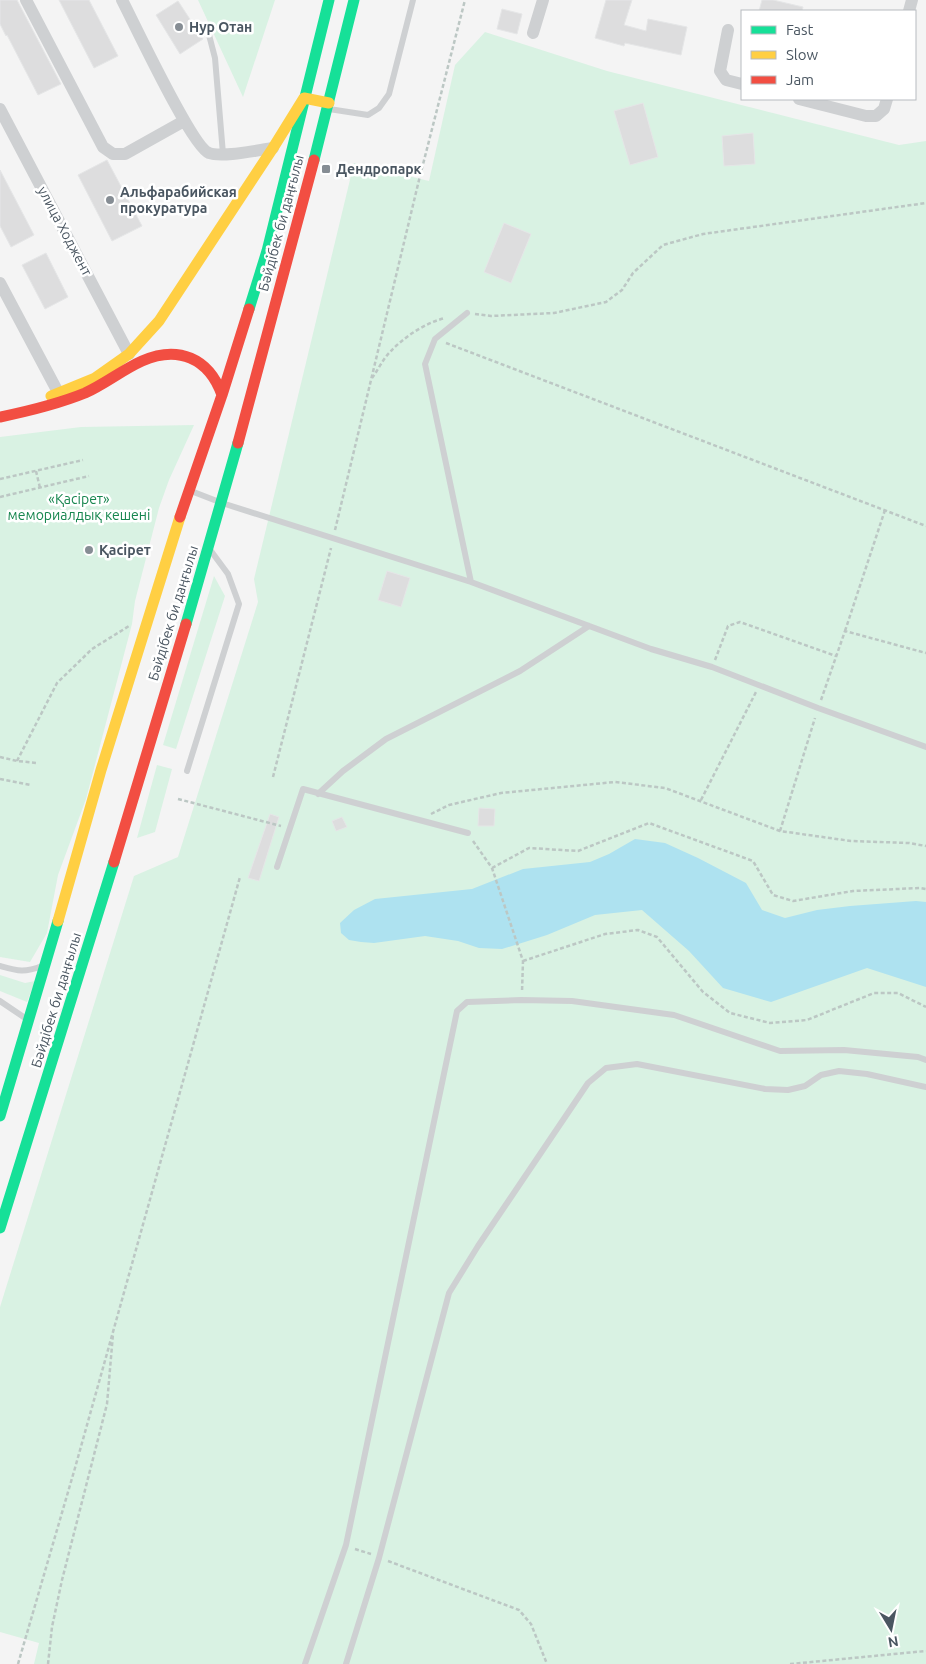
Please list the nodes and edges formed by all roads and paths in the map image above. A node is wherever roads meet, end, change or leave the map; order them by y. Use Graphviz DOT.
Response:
graph roads {
  1 [pos="26,0"];
  2 [pos="122,0"];
  3 [pos="329,0"];
  4 [pos="354,0"];
  5 [pos="413,0"];
  6 [pos="465,0"];
  7 [pos="543,0"];
  8 [pos="728,30"];
  9 [pos="208,31"];
  10 [pos="533,33"];
  11 [pos="741,84"];
  12 [pos="304,98"];
  13 [pos="803,100"];
  14 [pos="887,100"];
  15 [pos="328,106"];
  16 [pos="0,108"];
  17 [pos="184,121"];
  18 [pos="273,148"];
  19 [pos="222,154"];
  20 [pos="283,183"];
  21 [pos="926,203"];
  22 [pos="217,234"];
  23 [pos="0,283"];
  24 [pos="467,313"];
  25 [pos="435,339"];
  26 [pos="129,354"];
  27 [pos="371,380"];
  28 [pos="58,394"];
  29 [pos="222,396"];
  30 [pos="0,408"];
  31 [pos="0,417"];
  32 [pos="83,460"];
  33 [pos="36,471"];
  34 [pos="89,476"];
  35 [pos="0,479"];
  36 [pos="40,488"];
  37 [pos="188,490"];
  38 [pos="0,497"];
  39 [pos="222,502"];
  40 [pos="885,510"];
  41 [pos="926,526"];
  42 [pos="333,538"];
  43 [pos="208,548"];
  44 [pos="471,582"];
  45 [pos="132,624"];
  46 [pos="589,626"];
  47 [pos="845,631"];
  48 [pos="926,653"];
  49 [pos="836,656"];
  50 [pos="712,667"];
  51 [pos="760,686"];
  52 [pos="818,708"];
  53 [pos="926,747"];
  54 [pos="0,757"];
  55 [pos="17,761"];
  56 [pos="37,763"];
  57 [pos="187,771"];
  58 [pos="272,777"];
  59 [pos="0,779"];
  60 [pos="31,786"];
  61 [pos="318,794"];
  62 [pos="178,799"];
  63 [pos="701,800"];
  64 [pos="418,820"];
  65 [pos="290,829"];
  66 [pos="780,831"];
  67 [pos="468,833"];
  68 [pos="926,846"];
  69 [pos="277,867"];
  70 [pos="492,868"];
  71 [pos="240,878"];
  72 [pos="926,889"];
  73 [pos="522,960"];
  74 [pos="46,964"];
  75 [pos="0,966"];
  76 [pos="521,1000"];
  77 [pos="0,1001"];
  78 [pos="926,1007"];
  79 [pos="28,1021"];
  80 [pos="926,1060"];
  81 [pos="4,1085"];
  82 [pos="926,1087"];
  83 [pos="0,1116"];
  84 [pos="0,1228"];
  85 [pos="114,1328"];
  86 [pos="346,1546"];
  87 [pos="380,1558"];
  88 [pos="926,1651"];
  89 [pos="18,1664"];
  90 [pos="48,1664"];
  91 [pos="305,1664"];
  92 [pos="346,1664"];
  93 [pos="547,1664"];
  94 [pos="790,1664"];
  1 -- 17 [label="street"];
  2 -- 17 [label="street"];
  3 -- 12 [label="main road, Бәйдібек би даңғылы"];
  4 -- 15 [label="main road, Бәйдібек би даңғылы"];
  5 -- 15 [label="lane"];
  6 -- 27 [label="path"];
  7 -- 10 [label="street"];
  8 -- 11 [label="street"];
  9 -- 19 [label="lane"];
  12 -- 15 [label="main road"];
  12 -- 18 [label="main road"];
  12 -- 20 [label="main road, Бәйдібек би даңғылы"];
  13 -- 14 [label="street"];
  15 -- 39 [label="main road, Бәйдібек би даңғылы"];
  16 -- 26 [label="street, улица Ходжент"];
  17 -- 19 [label="street"];
  18 -- 19 [label="street"];
  18 -- 22 [label="main road"];
  20 -- 22 [label="main road"];
  20 -- 29 [label="main road, Бәйдібек би даңғылы"];
  21 -- 24 [label="path"];
  22 -- 26 [label="main road"];
  23 -- 28 [label="street"];
  24 -- 25 [label="lane"];
  24 -- 27 [label="path"];
  25 -- 40 [label="path"];
  25 -- 44 [label="lane"];
  26 -- 28 [label="main road"];
  27 -- 42 [label="path"];
  28 -- 30 [label="main road"];
  29 -- 31 [label="main road"];
  29 -- 37 [label="main road, Бәйдібек би даңғылы"];
  32 -- 33 [label="path"];
  33 -- 35 [label="path"];
  33 -- 36 [label="path"];
  34 -- 36 [label="path"];
  36 -- 38 [label="path"];
  37 -- 39 [label="lane"];
  37 -- 74 [label="main road, Бәйдібек би даңғылы"];
  39 -- 42 [label="lane"];
  39 -- 43 [label="main road, Бәйдібек би даңғылы"];
  40 -- 41 [label="path"];
  40 -- 47 [label="path"];
  42 -- 44 [label="lane"];
  42 -- 58 [label="path"];
  43 -- 57 [label="lane"];
  43 -- 84 [label="main road, Бәйдібек би даңғылы"];
  44 -- 46 [label="lane"];
  45 -- 55 [label="path"];
  46 -- 50 [label="lane"];
  46 -- 61 [label="lane"];
  47 -- 48 [label="path"];
  47 -- 49 [label="path"];
  49 -- 50 [label="path"];
  49 -- 52 [label="path"];
  50 -- 51 [label="lane"];
  51 -- 52 [label="lane"];
  51 -- 63 [label="path"];
  52 -- 53 [label="lane"];
  52 -- 66 [label="path"];
  54 -- 55 [label="path"];
  55 -- 56 [label="path"];
  59 -- 60 [label="path"];
  61 -- 64 [label="lane"];
  61 -- 65 [label="lane"];
  62 -- 65 [label="path"];
  63 -- 64 [label="path"];
  63 -- 66 [label="path"];
  64 -- 67 [label="lane"];
  65 -- 69 [label="lane"];
  66 -- 68 [label="path"];
  67 -- 70 [label="path"];
  70 -- 72 [label="path"];
  70 -- 73 [label="path"];
  71 -- 85 [label="path"];
  73 -- 76 [label="path"];
  73 -- 78 [label="path"];
  74 -- 75 [label="lane"];
  74 -- 79 [label="main road, Бәйдібек би даңғылы"];
  76 -- 80 [label="lane"];
  76 -- 86 [label="lane"];
  77 -- 79 [label="lane"];
  79 -- 81 [label="main road, Бәйдібек би даңғылы"];
  81 -- 83 [label="main road, Бәйдібек би даңғылы"];
  82 -- 87 [label="lane"];
  85 -- 89 [label="path"];
  85 -- 90 [label="path"];
  86 -- 87 [label="path"];
  86 -- 91 [label="lane"];
  87 -- 92 [label="lane"];
  87 -- 93 [label="path"];
  88 -- 94 [label="path"];
}
